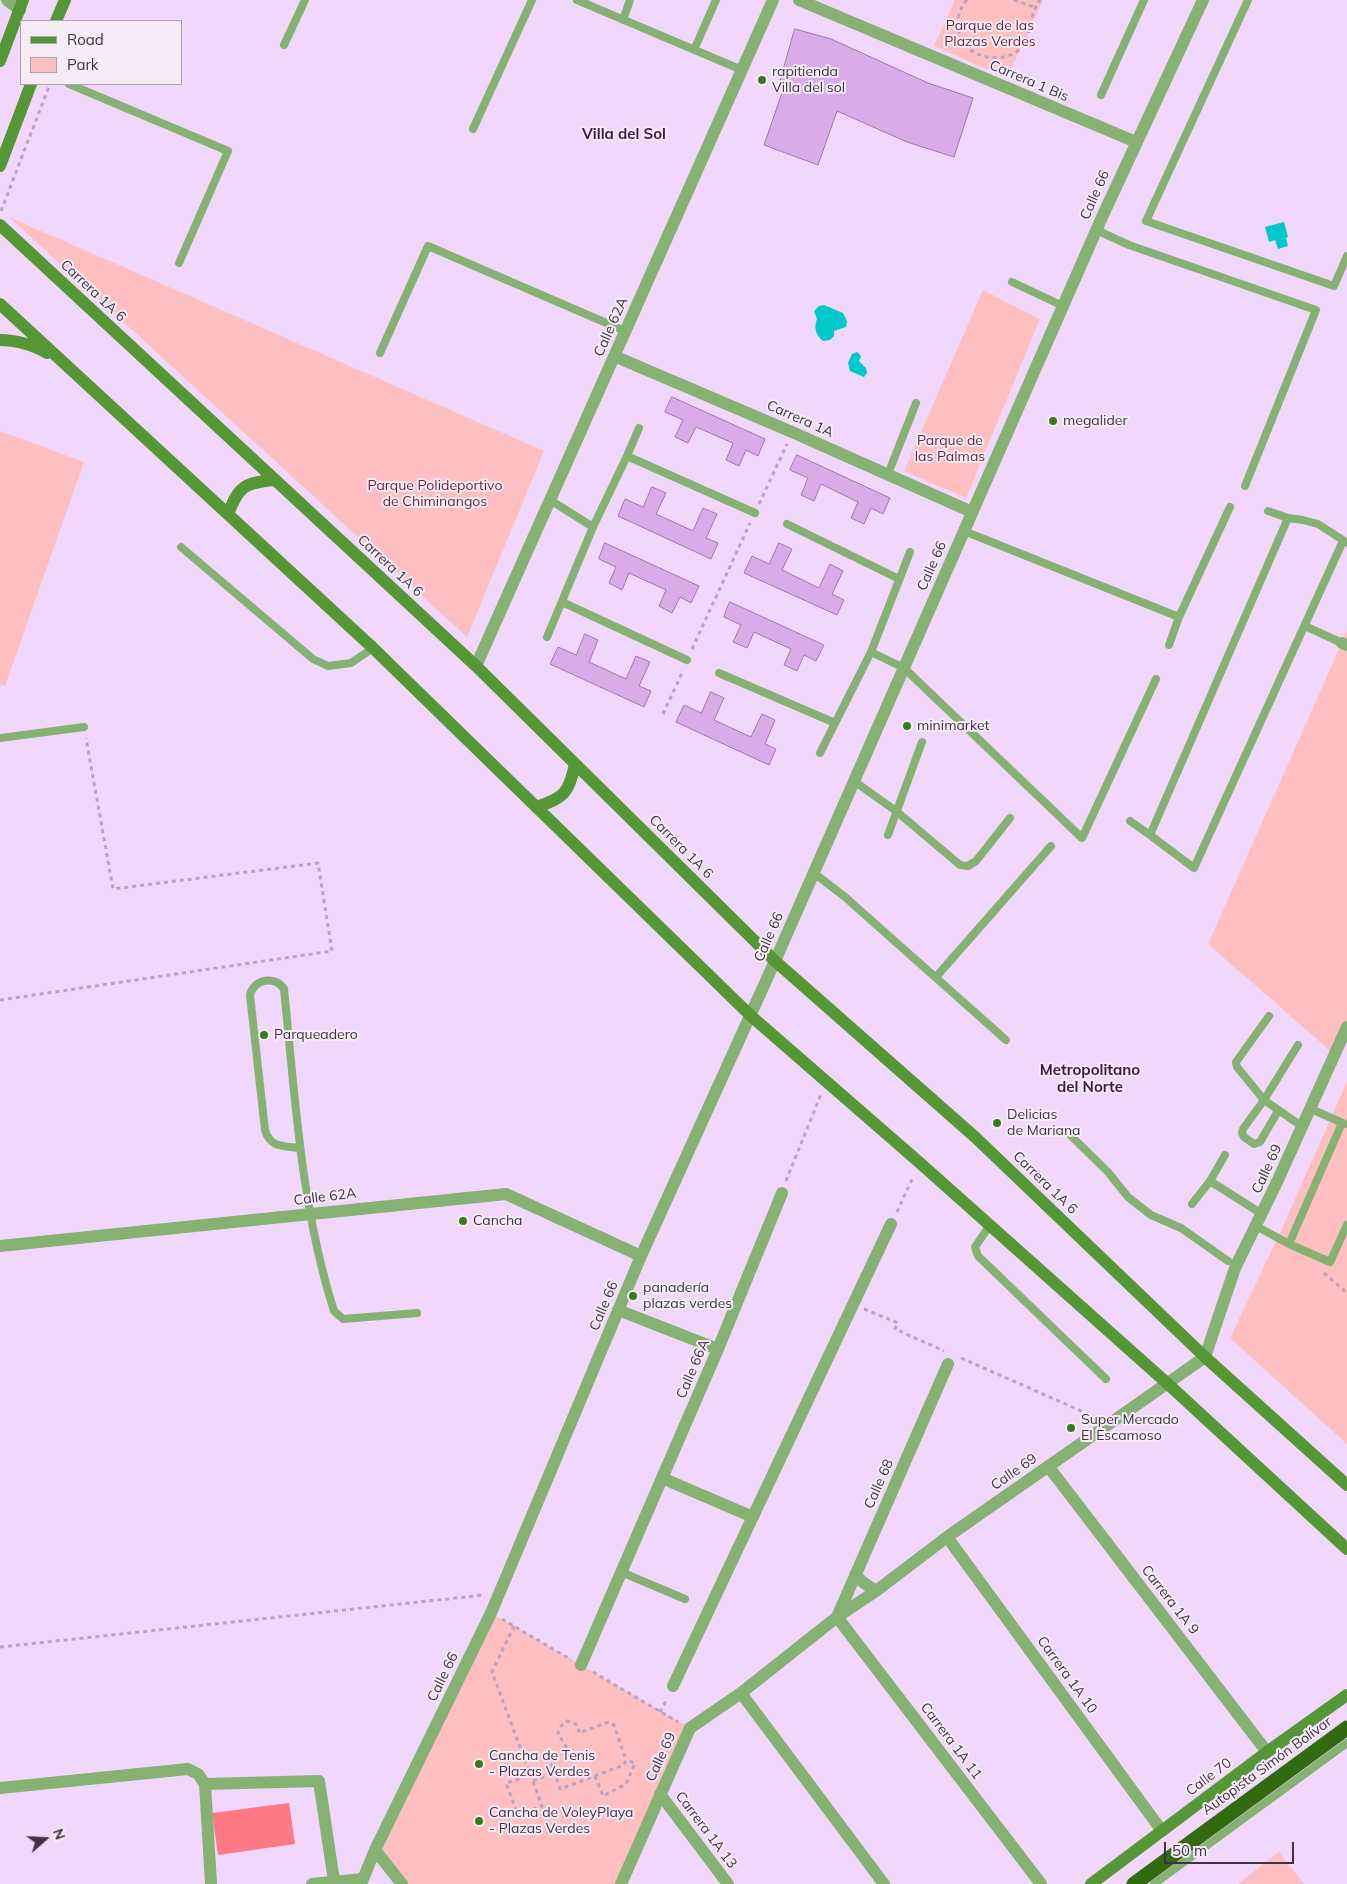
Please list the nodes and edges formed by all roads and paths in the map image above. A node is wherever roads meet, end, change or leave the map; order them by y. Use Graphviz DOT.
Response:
graph roads {
  1 [pos="7,0"];
  2 [pos="65,0"];
  3 [pos="305,0"];
  4 [pos="532,0"];
  5 [pos="577,0"];
  6 [pos="630,0"];
  7 [pos="716,0"];
  8 [pos="773,0"];
  9 [pos="799,0"];
  10 [pos="967,0"];
  11 [pos="1014,0"];
  12 [pos="1040,0"];
  13 [pos="1144,0"];
  14 [pos="1203,0"];
  15 [pos="1248,0"];
  16 [pos="586,2"];
  17 [pos="21,5"];
  18 [pos="1034,7"];
  19 [pos="56,20"];
  20 [pos="623,20"];
  21 [pos="284,45"];
  22 [pos="694,50"];
  23 [pos="0,61"];
  24 [pos="742,70"];
  25 [pos="31,85"];
  26 [pos="50,85"];
  27 [pos="70,85"];
  28 [pos="1101,95"];
  29 [pos="473,129"];
  30 [pos="1136,142"];
  31 [pos="1,159"];
  32 [pos="0,214"];
  33 [pos="0,225"];
  34 [pos="1096,230"];
  35 [pos="1347,256"];
  36 [pos="179,263"];
  37 [pos="1012,282"];
  38 [pos="0,304"];
  39 [pos="1063,306"];
  40 [pos="625,331"];
  41 [pos="0,340"];
  42 [pos="380,353"];
  43 [pos="614,356"];
  44 [pos="65,365"];
  45 [pos="916,403"];
  46 [pos="639,428"];
  47 [pos="792,432"];
  48 [pos="627,456"];
  49 [pos="888,474"];
  50 [pos="274,480"];
  51 [pos="1245,486"];
  52 [pos="550,500"];
  53 [pos="1230,507"];
  54 [pos="1268,510"];
  55 [pos="972,512"];
  56 [pos="755,513"];
  57 [pos="228,514"];
  58 [pos="1288,518"];
  59 [pos="787,524"];
  60 [pos="593,527"];
  61 [pos="964,531"];
  62 [pos="1345,542"];
  63 [pos="181,547"];
  64 [pos="910,552"];
  65 [pos="899,579"];
  66 [pos="562,602"];
  67 [pos="1179,617"];
  68 [pos="1305,626"];
  69 [pos="547,637"];
  70 [pos="1344,644"];
  71 [pos="1169,645"];
  72 [pos="373,648"];
  73 [pos="871,652"];
  74 [pos="687,660"];
  75 [pos="476,666"];
  76 [pos="904,668"];
  77 [pos="719,673"];
  78 [pos="1156,679"];
  79 [pos="663,714"];
  80 [pos="835,723"];
  81 [pos="84,727"];
  82 [pos="0,738"];
  83 [pos="922,742"];
  84 [pos="820,753"];
  85 [pos="575,764"];
  86 [pos="854,781"];
  87 [pos="536,806"];
  88 [pos="896,811"];
  89 [pos="1010,818"];
  90 [pos="1130,821"];
  91 [pos="888,835"];
  92 [pos="1150,835"];
  93 [pos="1051,846"];
  94 [pos="814,873"];
  95 [pos="775,961"];
  96 [pos="936,977"];
  97 [pos="0,1000"];
  98 [pos="751,1016"];
  99 [pos="1269,1016"];
  100 [pos="1347,1027"];
  101 [pos="1006,1040"];
  102 [pos="1298,1045"];
  103 [pos="826,1082"];
  104 [pos="1264,1100"];
  105 [pos="1311,1109"];
  106 [pos="1278,1111"];
  107 [pos="1345,1124"];
  108 [pos="1303,1127"];
  109 [pos="1066,1131"];
  110 [pos="300,1148"];
  111 [pos="1225,1156"];
  112 [pos="920,1163"];
  113 [pos="1210,1181"];
  114 [pos="782,1193"];
  115 [pos="1192,1204"];
  116 [pos="310,1215"];
  117 [pos="1259,1220"];
  118 [pos="891,1224"];
  119 [pos="990,1225"];
  120 [pos="1347,1226"];
  121 [pos="1289,1244"];
  122 [pos="0,1246"];
  123 [pos="641,1256"];
  124 [pos="1232,1264"];
  125 [pos="853,1304"];
  126 [pos="618,1310"];
  127 [pos="417,1313"];
  128 [pos="718,1349"];
  129 [pos="1205,1357"];
  130 [pos="952,1358"];
  131 [pos="1106,1379"];
  132 [pos="1168,1384"];
  133 [pos="1095,1417"];
  134 [pos="1048,1466"];
  135 [pos="662,1478"];
  136 [pos="1347,1485"];
  137 [pos="753,1517"];
  138 [pos="947,1537"];
  139 [pos="1347,1549"];
  140 [pos="621,1572"];
  141 [pos="856,1575"];
  142 [pos="876,1591"];
  143 [pos="499,1593"];
  144 [pos="685,1599"];
  145 [pos="838,1617"];
  146 [pos="514,1626"];
  147 [pos="0,1646"];
  148 [pos="581,1665"];
  149 [pos="673,1686"];
  150 [pos="741,1693"];
  151 [pos="1347,1695"];
  152 [pos="660,1712"];
  153 [pos="690,1728"];
  154 [pos="1347,1728"];
  155 [pos="1347,1743"];
  156 [pos="1267,1752"];
  157 [pos="626,1760"];
  158 [pos="554,1773"];
  159 [pos="530,1774"];
  160 [pos="595,1776"];
  161 [pos="533,1781"];
  162 [pos="205,1784"];
  163 [pos="0,1788"];
  164 [pos="660,1794"];
  165 [pos="1162,1831"];
  166 [pos="375,1850"];
  167 [pos="334,1881"];
  168 [pos="362,1881"];
  169 [pos="211,1884"];
  170 [pos="312,1884"];
  171 [pos="402,1884"];
  172 [pos="621,1884"];
  173 [pos="728,1884"];
  174 [pos="884,1884"];
  175 [pos="1041,1884"];
  176 [pos="1091,1884"];
  177 [pos="1134,1884"];
  178 [pos="1154,1884"];
  1 -- 17 [label="street"];
  2 -- 19 [label="street"];
  3 -- 21 [label="lane"];
  4 -- 29 [label="lane"];
  5 -- 16 [label="lane"];
  6 -- 20 [label="lane"];
  7 -- 22 [label="lane"];
  8 -- 24 [label="street, Calle 62A"];
  9 -- 30 [label="street, Carrera 1 Bis"];
  10 -- 18 [label="path"];
  11 -- 18 [label="path"];
  12 -- 18 [label="path"];
  13 -- 28 [label="lane"];
  14 -- 30 [label="street, Calle 66"];
  15 -- 35 [label="lane"];
  16 -- 20 [label="lane"];
  17 -- 23 [label="street"];
  20 -- 22 [label="lane"];
  22 -- 24 [label="lane"];
  24 -- 40 [label="street, Calle 62A"];
  25 -- 31 [label="street"];
  26 -- 32 [label="path"];
  27 -- 36 [label="lane"];
  30 -- 34 [label="street, Calle 66"];
  33 -- 50 [label="street, Carrera 1A 6"];
  34 -- 39 [label="street, Calle 66"];
  34 -- 51 [label="lane"];
  37 -- 39 [label="lane"];
  38 -- 44 [label="street"];
  39 -- 55 [label="street, Calle 66"];
  40 -- 42 [label="lane"];
  40 -- 43 [label="street, Calle 62A"];
  41 -- 44 [label="street"];
  43 -- 47 [label="street, Carrera 1A"];
  43 -- 52 [label="street, Calle 62A"];
  44 -- 57 [label="street"];
  45 -- 49 [label="lane"];
  46 -- 48 [label="lane"];
  47 -- 49 [label="street, Carrera 1A"];
  47 -- 56 [label="path"];
  48 -- 56 [label="lane"];
  48 -- 60 [label="lane"];
  49 -- 55 [label="street, Carrera 1A"];
  50 -- 57 [label="street"];
  50 -- 75 [label="street, Carrera 1A 6"];
  52 -- 60 [label="lane"];
  52 -- 75 [label="street, Calle 62A"];
  53 -- 67 [label="lane"];
  54 -- 58 [label="lane"];
  55 -- 61 [label="street, Calle 66"];
  56 -- 74 [label="path"];
  57 -- 72 [label="street"];
  58 -- 62 [label="lane"];
  58 -- 92 [label="lane"];
  59 -- 65 [label="lane"];
  60 -- 66 [label="lane"];
  61 -- 67 [label="lane"];
  61 -- 76 [label="street, Calle 66"];
  62 -- 68 [label="lane"];
  63 -- 72 [label="lane"];
  64 -- 65 [label="lane"];
  65 -- 73 [label="lane"];
  66 -- 69 [label="lane"];
  66 -- 74 [label="lane"];
  67 -- 71 [label="lane"];
  68 -- 70 [label="lane"];
  68 -- 92 [label="lane"];
  72 -- 87 [label="street"];
  73 -- 76 [label="lane"];
  73 -- 80 [label="lane"];
  74 -- 79 [label="path"];
  75 -- 85 [label="street, Carrera 1A 6"];
  76 -- 78 [label="lane"];
  76 -- 86 [label="street, Calle 66"];
  77 -- 80 [label="lane"];
  80 -- 84 [label="lane"];
  81 -- 82 [label="lane"];
  81 -- 97 [label="path"];
  83 -- 88 [label="lane"];
  85 -- 87 [label="street"];
  85 -- 95 [label="street, Carrera 1A 6"];
  86 -- 88 [label="lane"];
  86 -- 94 [label="street, Calle 66"];
  87 -- 98 [label="street"];
  88 -- 89 [label="lane"];
  88 -- 91 [label="lane"];
  90 -- 92 [label="lane"];
  93 -- 96 [label="lane"];
  94 -- 95 [label="street, Calle 66"];
  94 -- 96 [label="lane"];
  95 -- 98 [label="street, Calle 66"];
  95 -- 129 [label="street, Carrera 1A 6"];
  96 -- 101 [label="lane"];
  98 -- 103 [label="street"];
  98 -- 123 [label="street, Calle 66"];
  99 -- 104 [label="lane"];
  100 -- 105 [label="street, Calle 69"];
  102 -- 104 [label="lane"];
  103 -- 112 [label="street"];
  103 -- 114 [label="path"];
  104 -- 106 [label="lane"];
  104 -- 106 [label="lane"];
  105 -- 107 [label="lane"];
  105 -- 108 [label="street, Calle 69"];
  106 -- 108 [label="lane"];
  107 -- 121 [label="lane"];
  108 -- 117 [label="street, Calle 69"];
  109 -- 124 [label="lane"];
  110 -- 110 [label="lane"];
  110 -- 116 [label="lane"];
  111 -- 113 [label="lane"];
  112 -- 118 [label="path"];
  112 -- 119 [label="street"];
  113 -- 115 [label="lane"];
  113 -- 117 [label="lane"];
  114 -- 128 [label="street, Calle 66A"];
  116 -- 122 [label="street, Calle 62A"];
  116 -- 123 [label="street, Calle 62A"];
  116 -- 127 [label="lane"];
  117 -- 121 [label="lane"];
  117 -- 124 [label="street, Calle 69"];
  118 -- 125 [label="street"];
  119 -- 131 [label="lane"];
  119 -- 132 [label="street"];
  120 -- 121 [label="lane"];
  123 -- 126 [label="street, Calle 66"];
  124 -- 129 [label="street, Calle 69"];
  125 -- 130 [label="path"];
  125 -- 137 [label="street"];
  126 -- 128 [label="street"];
  126 -- 143 [label="street, Calle 66"];
  128 -- 135 [label="street, Calle 66A"];
  129 -- 132 [label="street, Calle 69"];
  129 -- 136 [label="street, Carrera 1A 6"];
  130 -- 133 [label="path"];
  130 -- 141 [label="street, Calle 68"];
  132 -- 134 [label="street, Calle 69"];
  132 -- 139 [label="street"];
  134 -- 138 [label="street, Calle 69"];
  134 -- 156 [label="street, Carrera 1A 9"];
  135 -- 137 [label="street"];
  135 -- 140 [label="street, Calle 66A"];
  137 -- 149 [label="street"];
  138 -- 142 [label="street, Calle 69"];
  138 -- 165 [label="street, Carrera 1A 10"];
  140 -- 144 [label="lane"];
  140 -- 148 [label="street, Calle 66A"];
  141 -- 142 [label="street"];
  141 -- 145 [label="street, Calle 68"];
  142 -- 145 [label="street, Calle 69"];
  143 -- 147 [label="path"];
  143 -- 166 [label="street, Calle 66"];
  145 -- 150 [label="street, Calle 69"];
  145 -- 175 [label="street, Carrera 1A 11"];
  146 -- 159 [label="path"];
  150 -- 153 [label="street, Calle 69"];
  150 -- 174 [label="street"];
  151 -- 156 [label="street, Calle 70"];
  152 -- 153 [label="path"];
  153 -- 164 [label="street, Calle 69"];
  154 -- 177 [label="highway, Autopista Simón Bolívar"];
  155 -- 178 [label="lane"];
  156 -- 165 [label="street, Calle 70"];
  157 -- 158 [label="path"];
  157 -- 160 [label="path"];
  157 -- 160 [label="path"];
  158 -- 160 [label="path"];
  158 -- 161 [label="path"];
  159 -- 161 [label="path"];
  159 -- 161 [label="path"];
  162 -- 163 [label="street"];
  162 -- 167 [label="street"];
  162 -- 169 [label="street"];
  164 -- 172 [label="street, Calle 69"];
  164 -- 173 [label="street, Carrera 1A 13"];
  165 -- 176 [label="street, Calle 70"];
  166 -- 168 [label="street, Calle 66"];
  166 -- 171 [label="street"];
  167 -- 168 [label="street"];
  167 -- 170 [label="street"];
}
